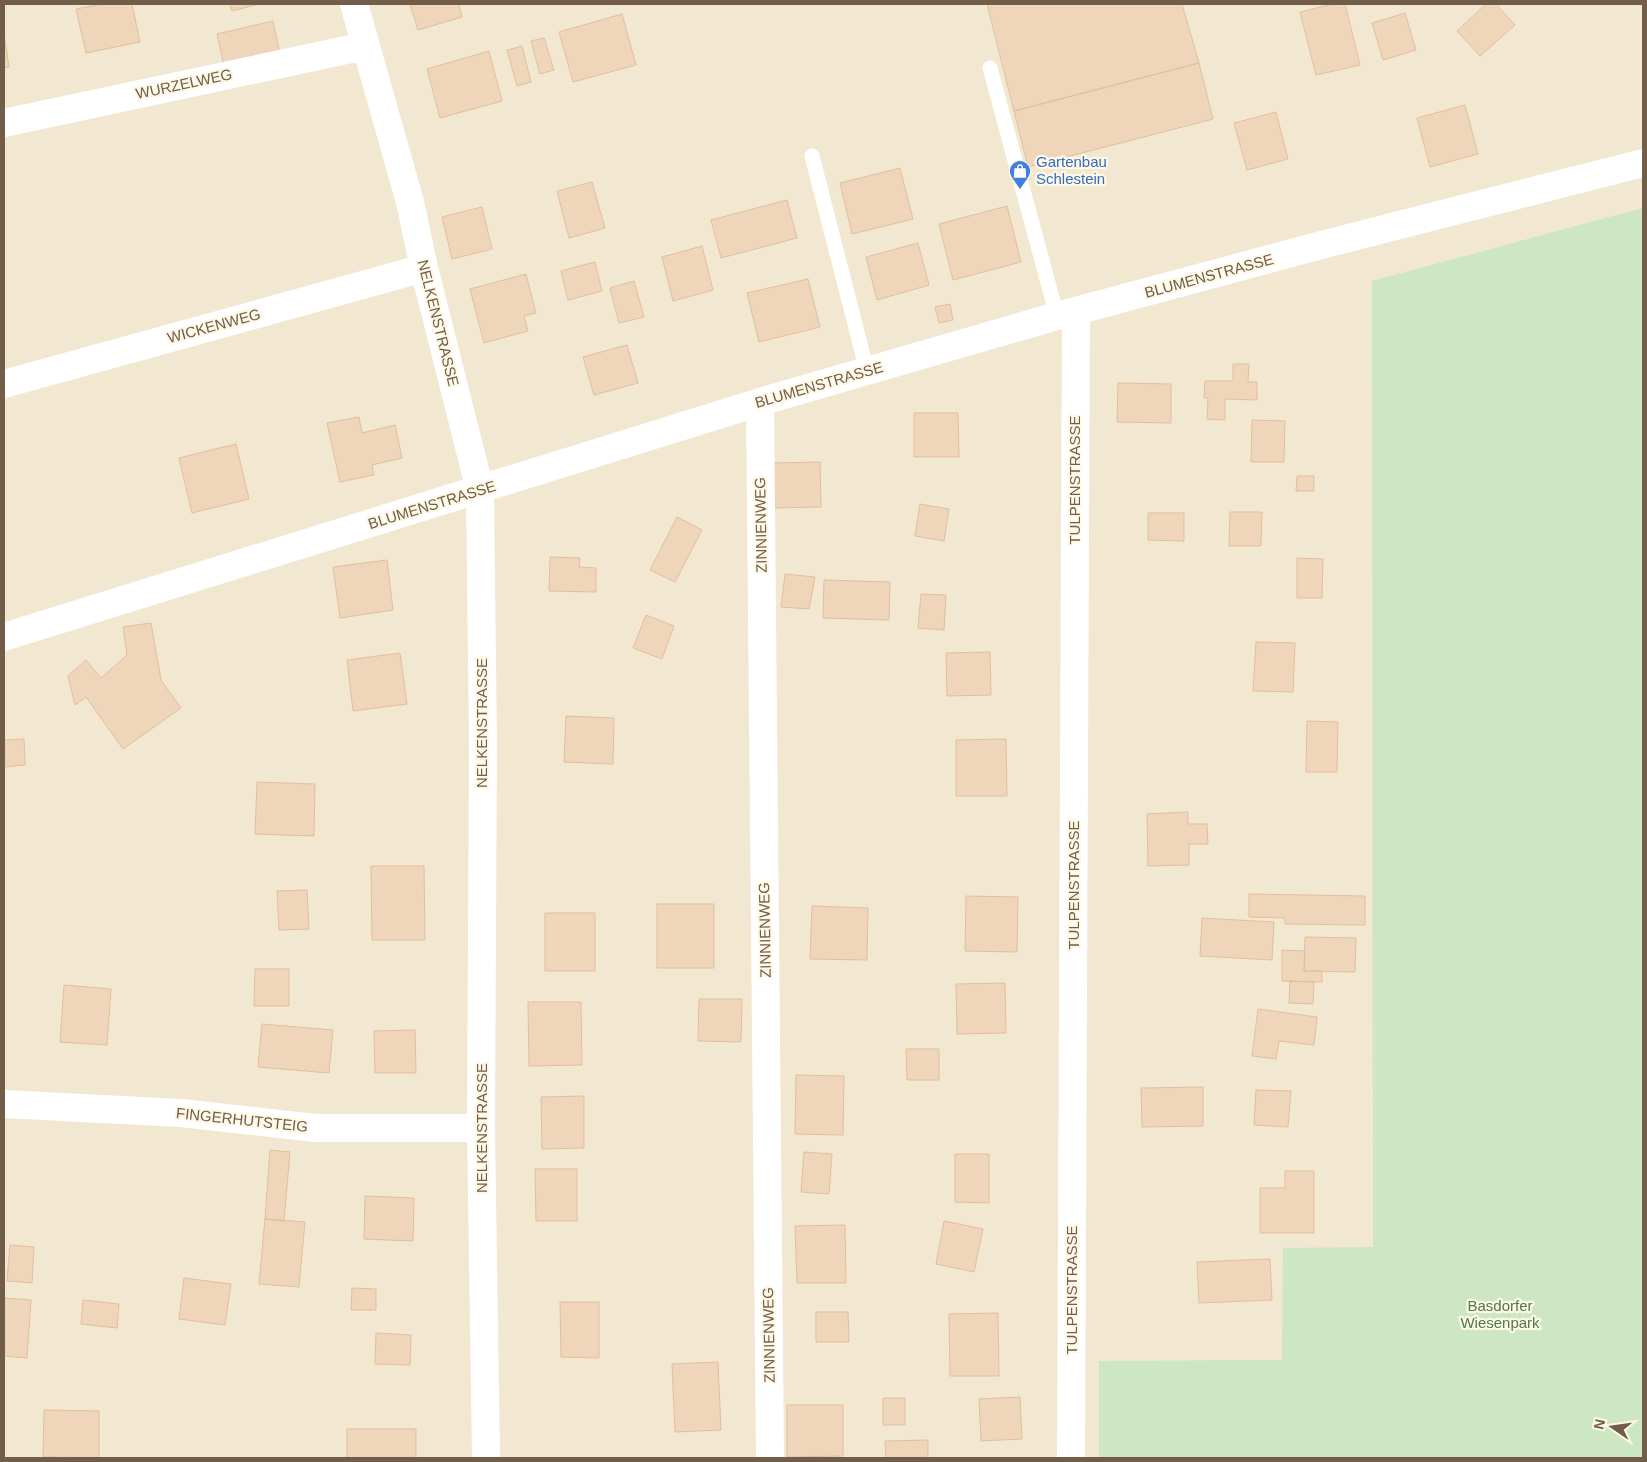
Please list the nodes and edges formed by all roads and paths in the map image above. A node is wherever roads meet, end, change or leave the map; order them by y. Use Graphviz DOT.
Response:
graph roads {
  1 [pos="354,4"];
  2 [pos="365,46"];
  3 [pos="990,68"];
  4 [pos="4,123"];
  5 [pos="812,156"];
  6 [pos="1643,163"];
  7 [pos="424,268"];
  8 [pos="1067,314"];
  9 [pos="868,371"];
  10 [pos="4,384"];
  11 [pos="760,402"];
  12 [pos="480,490"];
  13 [pos="4,637"];
  14 [pos="4,1104"];
  15 [pos="481,1128"];
  16 [pos="486,1458"];
  17 [pos="770,1458"];
  18 [pos="1072,1458"];
  1 -- 2 [label="street, NELKENSTRASSE"];
  2 -- 4 [label="street, WURZELWEG"];
  2 -- 7 [label="street, NELKENSTRASSE"];
  3 -- 8 [label="lane"];
  5 -- 9 [label="lane"];
  6 -- 8 [label="street, BLUMENSTRASSE"];
  7 -- 10 [label="street, WICKENWEG"];
  7 -- 12 [label="street, NELKENSTRASSE"];
  8 -- 9 [label="street, BLUMENSTRASSE"];
  8 -- 18 [label="street, TULPENSTRASSE"];
  9 -- 11 [label="street, BLUMENSTRASSE"];
  11 -- 12 [label="street, BLUMENSTRASSE"];
  11 -- 17 [label="street, ZINNIENWEG"];
  12 -- 13 [label="street, BLUMENSTRASSE"];
  12 -- 15 [label="street, NELKENSTRASSE"];
  14 -- 15 [label="street, FINGERHUTSTEIG"];
  15 -- 16 [label="street, NELKENSTRASSE"];
}
